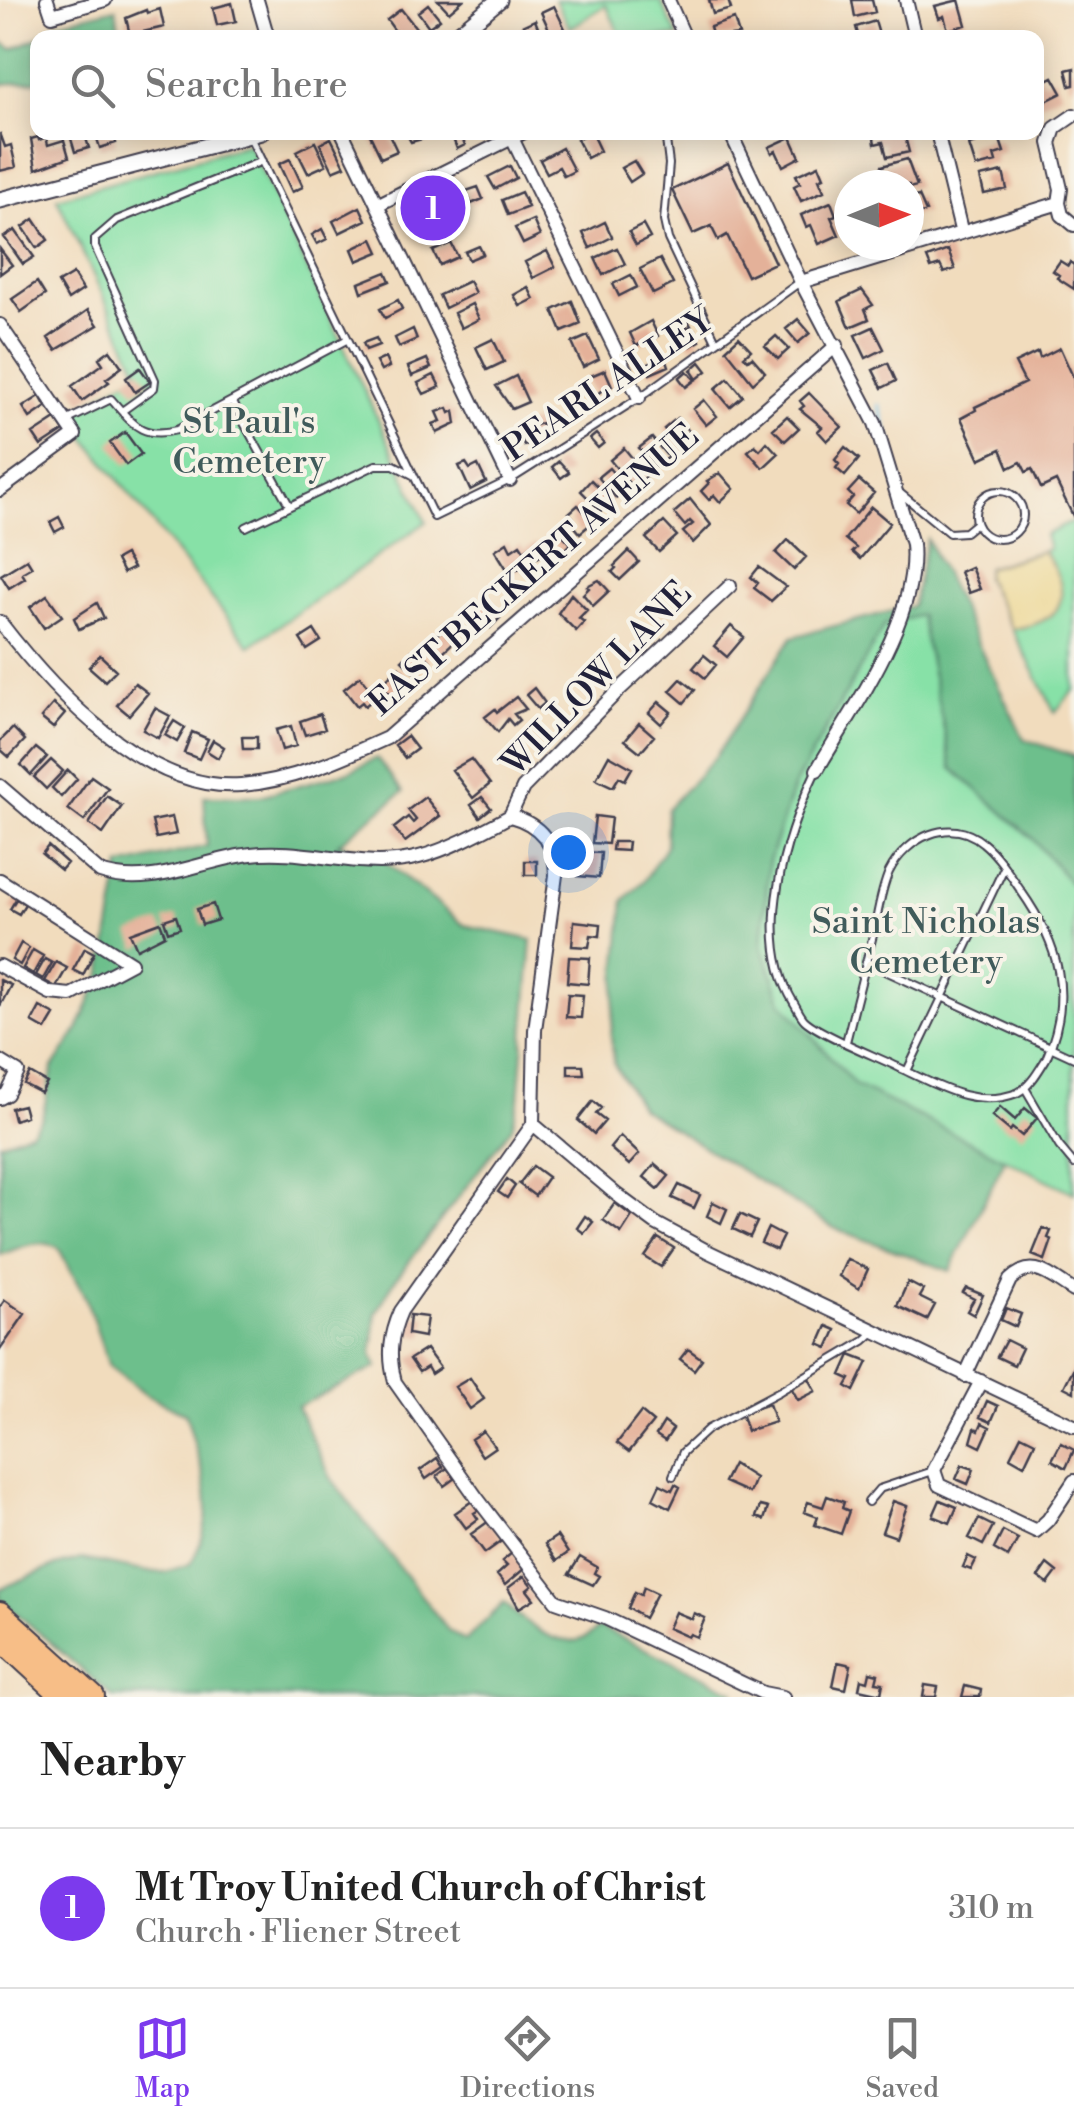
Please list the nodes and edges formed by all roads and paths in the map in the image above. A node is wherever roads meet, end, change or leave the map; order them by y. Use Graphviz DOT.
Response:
graph roads {
  1 [pos="47,0"];
  2 [pos="105,0"];
  3 [pos="257,0"];
  4 [pos="499,0"];
  5 [pos="668,0"];
  6 [pos="906,0"];
  7 [pos="266,30"];
  8 [pos="465,30"];
  9 [pos="682,30"];
  10 [pos="913,30"];
  11 [pos="1074,115"];
  12 [pos="232,140"];
  13 [pos="257,140"];
  14 [pos="346,140"];
  15 [pos="505,140"];
  16 [pos="517,140"];
  17 [pos="666,140"];
  18 [pos="734,140"];
  19 [pos="940,140"];
  20 [pos="262,161"];
  21 [pos="0,200"];
  22 [pos="1059,203"];
  23 [pos="377,206"];
  24 [pos="1074,224"];
  25 [pos="961,230"];
  26 [pos="801,282"];
  27 [pos="0,325"];
  28 [pos="348,339"];
  29 [pos="716,341"];
  30 [pos="837,345"];
  31 [pos="639,398"];
  32 [pos="232,401"];
  33 [pos="122,412"];
  34 [pos="65,421"];
  35 [pos="414,475"];
  36 [pos="510,480"];
  37 [pos="896,489"];
  38 [pos="0,490"];
  39 [pos="289,504"];
  40 [pos="976,523"];
  41 [pos="246,527"];
  42 [pos="730,586"];
  43 [pos="0,622"];
  44 [pos="817,770"];
  45 [pos="0,786"];
  46 [pos="510,816"];
  47 [pos="1004,868"];
  48 [pos="0,880"];
  49 [pos="866,962"];
  50 [pos="0,966"];
  51 [pos="942,996"];
  52 [pos="846,1042"];
  53 [pos="1053,1048"];
  54 [pos="1074,1058"];
  55 [pos="0,1061"];
  56 [pos="907,1071"];
  57 [pos="1025,1088"];
  58 [pos="0,1098"];
  59 [pos="533,1124"];
  60 [pos="1074,1164"];
  61 [pos="1074,1291"];
  62 [pos="875,1331"];
  63 [pos="965,1376"];
  64 [pos="981,1381"];
  65 [pos="1074,1426"];
  66 [pos="934,1470"];
  67 [pos="673,1476"];
  68 [pos="1074,1482"];
  69 [pos="868,1502"];
  70 [pos="0,1613"];
  71 [pos="0,1638"];
  72 [pos="64,1697"];
  73 [pos="93,1697"];
  74 [pos="783,1697"];
  1 -- 2 [label="street"];
  3 -- 7 [label="street"];
  4 -- 8 [label="street"];
  5 -- 9 [label="street"];
  6 -- 10 [label="street"];
  11 -- 22 [label="street"];
  12 -- 21 [label="street"];
  13 -- 20 [label="lane"];
  14 -- 23 [label="street"];
  15 -- 23 [label="street"];
  16 -- 31 [label="street"];
  17 -- 29 [label="lane"];
  18 -- 26 [label="street"];
  19 -- 25 [label="street"];
  20 -- 28 [label="lane"];
  20 -- 33 [label="lane"];
  22 -- 24 [label="street"];
  22 -- 25 [label="street"];
  23 -- 36 [label="street"];
  25 -- 26 [label="street"];
  26 -- 29 [label="lane, PEARL ALLEY"];
  26 -- 30 [label="street"];
  27 -- 34 [label="street"];
  28 -- 32 [label="lane"];
  28 -- 35 [label="lane"];
  29 -- 31 [label="lane, PEARL ALLEY"];
  30 -- 37 [label="street"];
  30 -- 43 [label="street, EAST BECKERT AVENUE"];
  31 -- 36 [label="lane, PEARL ALLEY"];
  32 -- 33 [label="lane"];
  32 -- 39 [label="lane"];
  33 -- 34 [label="lane"];
  34 -- 38 [label="street"];
  35 -- 36 [label="lane, PEARL ALLEY"];
  35 -- 39 [label="lane"];
  37 -- 40 [label="lane"];
  37 -- 44 [label="street"];
  39 -- 41 [label="lane"];
  40 -- 40 [label="lane"];
  42 -- 46 [label="street, WILLOW LANE"];
  44 -- 52 [label="lane"];
  45 -- 46 [label="street"];
  46 -- 59 [label="street"];
  47 -- 49 [label="lane"];
  47 -- 51 [label="lane"];
  47 -- 53 [label="lane"];
  48 -- 50 [label="street"];
  49 -- 51 [label="lane"];
  49 -- 52 [label="lane"];
  51 -- 53 [label="lane"];
  51 -- 56 [label="lane"];
  52 -- 56 [label="lane"];
  53 -- 54 [label="lane"];
  53 -- 57 [label="lane"];
  55 -- 58 [label="street"];
  56 -- 57 [label="lane"];
  57 -- 60 [label="lane"];
  59 -- 62 [label="street"];
  59 -- 74 [label="street"];
  61 -- 63 [label="street"];
  62 -- 63 [label="street"];
  62 -- 67 [label="lane"];
  63 -- 64 [label="street"];
  64 -- 65 [label="street"];
  64 -- 66 [label="street"];
  66 -- 68 [label="street"];
  66 -- 69 [label="lane"];
  70 -- 73 [label="highway"];
  71 -- 72 [label="highway"];
}
